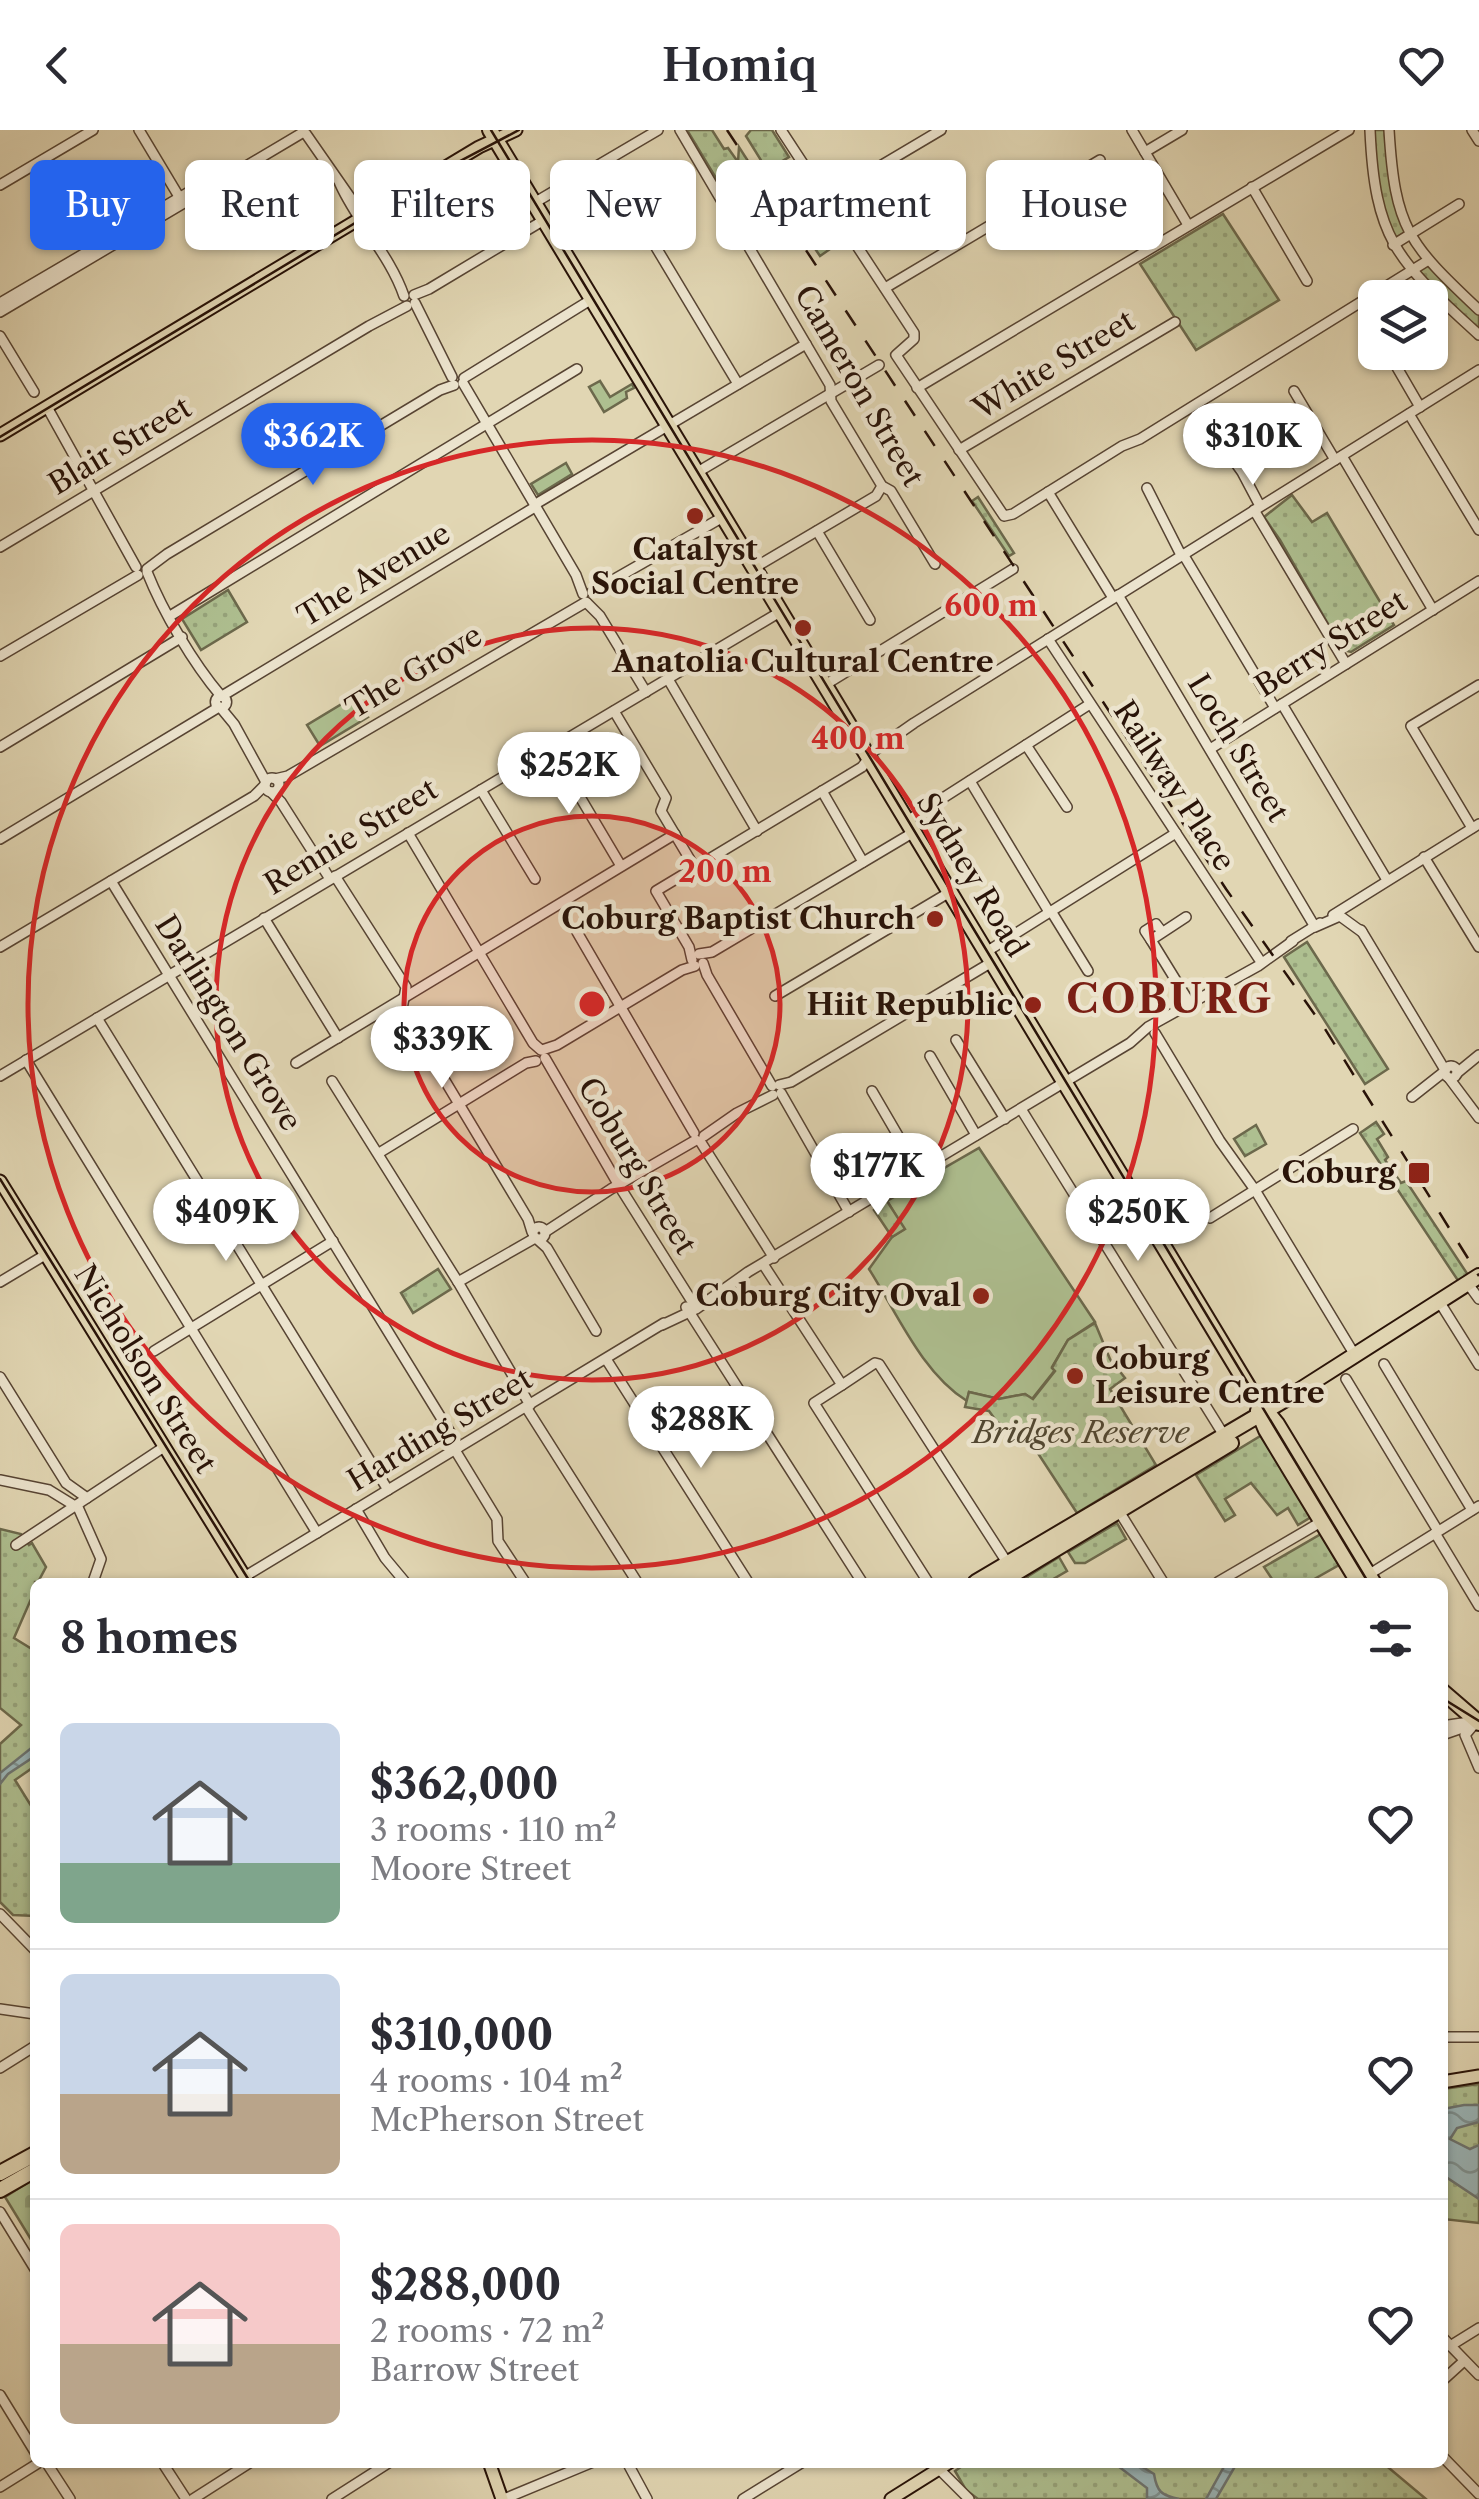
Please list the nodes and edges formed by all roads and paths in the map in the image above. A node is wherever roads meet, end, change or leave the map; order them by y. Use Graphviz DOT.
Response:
graph roads {
  1 [pos="83,130"];
  2 [pos="93,130"];
  3 [pos="139,130"];
  4 [pos="516,130"];
  5 [pos="658,130"];
  6 [pos="680,130"];
  7 [pos="781,130"];
  8 [pos="942,130"];
  9 [pos="1132,130"];
  10 [pos="1182,130"];
  11 [pos="1349,130"];
  12 [pos="1370,130"];
  13 [pos="1389,130"];
  14 [pos="1472,130"];
  15 [pos="304,131"];
  16 [pos="492,135"];
  17 [pos="1479,141"];
  18 [pos="1145,152"];
  19 [pos="38,160"];
  20 [pos="39,160"];
  21 [pos="453,160"];
  22 [pos="802,160"];
  23 [pos="892,160"];
  24 [pos="30,165"];
  25 [pos="0,182"];
  26 [pos="1252,187"];
  27 [pos="181,200"];
  28 [pos="354,203"];
  29 [pos="534,203"];
  30 [pos="1459,204"];
  31 [pos="544,220"];
  32 [pos="354,222"];
  33 [pos="1188,225"];
  34 [pos="986,228"];
  35 [pos="1410,235"];
  36 [pos="1393,245"];
  37 [pos="379,250"];
  38 [pos="658,250"];
  39 [pos="861,250"];
  40 [pos="1427,261"];
  41 [pos="1411,272"];
  42 [pos="1307,281"];
  43 [pos="885,288"];
  44 [pos="410,300"];
  45 [pos="592,300"];
  46 [pos="0,303"];
  47 [pos="1479,310"];
  48 [pos="0,312"];
  49 [pos="1175,322"];
  50 [pos="0,335"];
  51 [pos="1479,336"];
  52 [pos="806,344"];
  53 [pos="879,364"];
  54 [pos="576,369"];
  55 [pos="1398,370"];
  56 [pos="1479,371"];
  57 [pos="458,379"];
  58 [pos="738,384"];
  59 [pos="918,388"];
  60 [pos="1294,391"];
  61 [pos="34,392"];
  62 [pos="831,394"];
  63 [pos="1420,407"];
  64 [pos="44,409"];
  65 [pos="1409,414"];
  66 [pos="486,426"];
  67 [pos="668,426"];
  68 [pos="0,436"];
  69 [pos="1222,444"];
  70 [pos="959,450"];
  71 [pos="1338,458"];
  72 [pos="696,472"];
  73 [pos="882,486"];
  74 [pos="1147,488"];
  75 [pos="94,491"];
  76 [pos="1048,492"];
  77 [pos="537,505"];
  78 [pos="1257,508"];
  79 [pos="723,517"];
  80 [pos="1479,530"];
  81 [pos="816,531"];
  82 [pos="0,547"];
  83 [pos="1182,554"];
  84 [pos="935,564"];
  85 [pos="754,568"];
  86 [pos="1013,569"];
  87 [pos="142,570"];
  88 [pos="1479,581"];
  89 [pos="589,597"];
  90 [pos="1116,597"];
  91 [pos="1432,610"];
  92 [pos="780,612"];
  93 [pos="170,616"];
  94 [pos="870,620"];
  95 [pos="182,637"];
  96 [pos="1048,639"];
  97 [pos="0,656"];
  98 [pos="1346,664"];
  99 [pos="668,679"];
  100 [pos="825,685"];
  101 [pos="1478,686"];
  102 [pos="646,692"];
  103 [pos="221,701"];
  104 [pos="1090,704"];
  105 [pos="1279,706"];
  106 [pos="614,711"];
  107 [pos="1026,745"];
  108 [pos="0,746"];
  109 [pos="551,748"];
  110 [pos="1210,749"];
  111 [pos="869,758"];
  112 [pos="970,780"];
  113 [pos="272,785"];
  114 [pos="481,790"];
  115 [pos="822,791"];
  116 [pos="1067,808"];
  117 [pos="910,826"];
  118 [pos="1475,826"];
  119 [pos="757,831"];
  120 [pos="408,833"];
  121 [pos="1176,833"];
  122 [pos="675,834"];
  123 [pos="0,839"];
  124 [pos="1424,857"];
  125 [pos="863,862"];
  126 [pos="621,866"];
  127 [pos="695,868"];
  128 [pos="333,877"];
  129 [pos="536,880"];
  130 [pos="1388,880"];
  131 [pos="111,881"];
  132 [pos="950,892"];
  133 [pos="1346,906"];
  134 [pos="1050,912"];
  135 [pos="264,918"];
  136 [pos="1186,918"];
  137 [pos="1315,927"];
  138 [pos="577,932"];
  139 [pos="1362,932"];
  140 [pos="1479,946"];
  141 [pos="0,947"];
  142 [pos="480,952"];
  143 [pos="989,957"];
  144 [pos="697,959"];
  145 [pos="1256,963"];
  146 [pos="1088,971"];
  147 [pos="169,976"];
  148 [pos="774,996"];
  149 [pos="402,1000"];
  150 [pos="1191,1005"];
  151 [pos="621,1007"];
  152 [pos="97,1018"];
  153 [pos="1151,1032"];
  154 [pos="338,1038"];
  155 [pos="956,1040"];
  156 [pos="538,1055"];
  157 [pos="930,1056"];
  158 [pos="1476,1056"];
  159 [pos="26,1060"];
  160 [pos="296,1063"];
  161 [pos="1450,1072"];
  162 [pos="0,1076"];
  163 [pos="332,1080"];
  164 [pos="1064,1082"];
  165 [pos="775,1088"];
  166 [pos="872,1091"];
  167 [pos="1412,1097"];
  168 [pos="459,1104"];
  169 [pos="1021,1109"];
  170 [pos="1479,1118"];
  171 [pos="1005,1119"];
  172 [pos="1353,1129"];
  173 [pos="699,1134"];
  174 [pos="976,1136"];
  175 [pos="379,1153"];
  176 [pos="918,1170"];
  177 [pos="0,1181"];
  178 [pos="618,1184"];
  179 [pos="1255,1190"];
  180 [pos="850,1212"];
  181 [pos="1210,1218"];
  182 [pos="538,1233"];
  183 [pos="333,1241"];
  184 [pos="45,1255"];
  185 [pos="774,1258"];
  186 [pos="763,1264"];
  187 [pos="0,1282"];
  188 [pos="458,1282"];
  189 [pos="262,1285"];
  190 [pos="1477,1286"];
  191 [pos="1442,1306"];
  192 [pos="689,1307"];
  193 [pos="192,1329"];
  194 [pos="596,1331"];
  195 [pos="154,1352"];
  196 [pos="1355,1356"];
  197 [pos="606,1359"];
  198 [pos="1384,1364"];
  199 [pos="1479,1366"];
  200 [pos="0,1377"];
  201 [pos="1346,1379"];
  202 [pos="842,1385"];
  203 [pos="528,1406"];
  204 [pos="1264,1415"];
  205 [pos="1227,1440"];
  206 [pos="164,1447"];
  207 [pos="457,1449"];
  208 [pos="0,1480"];
  209 [pos="388,1490"];
  210 [pos="87,1498"];
  211 [pos="76,1505"];
  212 [pos="1115,1506"];
  213 [pos="1476,1508"];
  214 [pos="356,1509"];
  215 [pos="1327,1518"];
  216 [pos="1436,1532"];
  217 [pos="317,1533"];
  218 [pos="16,1545"];
  219 [pos="1008,1564"];
  220 [pos="94,1578"];
  221 [pos="245,1578"];
  222 [pos="249,1578"];
  223 [pos="402,1578"];
  224 [pos="522,1578"];
  225 [pos="635,1578"];
  226 [pos="745,1578"];
  227 [pos="859,1578"];
  228 [pos="925,1578"];
  229 [pos="983,1578"];
  230 [pos="1007,1578"];
  231 [pos="1160,1578"];
  232 [pos="1225,1578"];
  233 [pos="1363,1578"];
  234 [pos="1367,1578"];
  235 [pos="1479,1606"];
  236 [pos="1448,1696"];
  237 [pos="1448,1708"];
  238 [pos="1478,1722"];
  239 [pos="1448,1730"];
  240 [pos="1448,1732"];
  241 [pos="1472,1757"];
  242 [pos="1479,1768"];
  243 [pos="0,1914"];
  244 [pos="30,1945"];
  245 [pos="0,2008"];
  246 [pos="30,2013"];
  247 [pos="1448,2037"];
  248 [pos="1479,2037"];
  249 [pos="30,2049"];
  250 [pos="0,2068"];
  251 [pos="1479,2076"];
  252 [pos="1448,2081"];
  253 [pos="30,2157"];
  254 [pos="0,2173"];
  255 [pos="30,2173"];
  256 [pos="0,2190"];
  257 [pos="0,2212"];
  258 [pos="30,2261"];
  259 [pos="1479,2328"];
  260 [pos="1448,2341"];
  261 [pos="1448,2344"];
  262 [pos="1464,2360"];
  263 [pos="1448,2375"];
  264 [pos="1479,2376"];
  265 [pos="0,2395"];
  266 [pos="30,2444"];
  267 [pos="1448,2462"];
  268 [pos="33,2468"];
  269 [pos="47,2468"];
  270 [pos="166,2468"];
  271 [pos="243,2468"];
  272 [pos="381,2468"];
  273 [pos="491,2468"];
  274 [pos="579,2468"];
  275 [pos="629,2468"];
  276 [pos="793,2468"];
  277 [pos="941,2468"];
  278 [pos="945,2468"];
  279 [pos="925,2478"];
  280 [pos="0,2487"];
  281 [pos="954,2492"];
  282 [pos="1479,2494"];
  283 [pos="70,2499"];
  284 [pos="186,2499"];
  285 [pos="194,2499"];
  286 [pos="332,2499"];
  287 [pos="503,2499"];
  288 [pos="647,2499"];
  289 [pos="743,2499"];
  290 [pos="891,2499"];
  291 [pos="969,2499"];
  1 -- 19 [label="street"];
  2 -- 20 [label="street"];
  3 -- 27 [label="street"];
  4 -- 16 [label="main road"];
  5 -- 29 [label="street"];
  6 -- 52 [label="street, Cameron Street"];
  7 -- 22 [label="street"];
  8 -- 23 [label="street"];
  9 -- 18 [label="street"];
  10 -- 18 [label="street"];
  11 -- 26 [label="street"];
  12 -- 36 [label="street"];
  13 -- 35 [label="street"];
  14 -- 17 [label="street"];
  15 -- 27 [label="street"];
  15 -- 28 [label="street"];
  16 -- 21 [label="main road"];
  16 -- 29 [label="highway, Sydney Road"];
  18 -- 33 [label="street"];
  24 -- 25 [label="street"];
  26 -- 33 [label="street"];
  26 -- 42 [label="street"];
  27 -- 46 [label="street"];
  27 -- 48 [label="street"];
  29 -- 31 [label="highway, Sydney Road"];
  30 -- 35 [label="street"];
  31 -- 44 [label="street, Blair Street"];
  31 -- 45 [label="highway, Sydney Road"];
  32 -- 64 [label="main road"];
  33 -- 59 [label="street"];
  34 -- 43 [label="street"];
  35 -- 36 [label="street"];
  35 -- 40 [label="street"];
  36 -- 41 [label="street"];
  37 -- 44 [label="street"];
  38 -- 58 [label="street"];
  39 -- 43 [label="street"];
  40 -- 41 [label="street"];
  40 -- 47 [label="street"];
  41 -- 51 [label="street"];
  41 -- 76 [label="street"];
  43 -- 59 [label="street"];
  44 -- 57 [label="street"];
  44 -- 75 [label="street, Blair Street"];
  45 -- 57 [label="street"];
  45 -- 67 [label="highway, Sydney Road"];
  49 -- 70 [label="street, White Street"];
  50 -- 61 [label="street"];
  52 -- 58 [label="street, The Avenue"];
  52 -- 62 [label="street, Cameron Street"];
  53 -- 62 [label="street"];
  54 -- 66 [label="street"];
  55 -- 63 [label="street"];
  56 -- 63 [label="street"];
  57 -- 66 [label="street"];
  57 -- 87 [label="street"];
  58 -- 67 [label="street, The Avenue"];
  59 -- 70 [label="street"];
  60 -- 71 [label="street"];
  62 -- 72 [label="street"];
  62 -- 73 [label="street, Cameron Street"];
  63 -- 65 [label="street"];
  64 -- 68 [label="main road"];
  64 -- 75 [label="street"];
  65 -- 71 [label="street"];
  65 -- 80 [label="street"];
  66 -- 77 [label="street"];
  66 -- 93 [label="street"];
  67 -- 72 [label="highway, Sydney Road"];
  67 -- 77 [label="street, The Avenue"];
  69 -- 78 [label="street"];
  70 -- 76 [label="street"];
  71 -- 78 [label="street"];
  71 -- 91 [label="street"];
  72 -- 79 [label="highway, Sydney Road"];
  73 -- 81 [label="street"];
  73 -- 84 [label="street, Cameron Street"];
  74 -- 83 [label="street"];
  75 -- 82 [label="street, Blair Street"];
  75 -- 87 [label="street"];
  76 -- 90 [label="street, Loch Street"];
  77 -- 89 [label="street"];
  77 -- 103 [label="street, The Avenue"];
  78 -- 83 [label="street"];
  78 -- 98 [label="street"];
  79 -- 85 [label="highway, Sydney Road"];
  79 -- 89 [label="street, The Grove"];
  81 -- 85 [label="street"];
  81 -- 94 [label="street"];
  83 -- 90 [label="street"];
  83 -- 105 [label="street"];
  85 -- 92 [label="highway, Sydney Road"];
  86 -- 100 [label="street"];
  87 -- 93 [label="street"];
  87 -- 97 [label="street"];
  88 -- 91 [label="street, Berry Street"];
  89 -- 102 [label="street"];
  89 -- 113 [label="street, The Grove"];
  90 -- 96 [label="street"];
  90 -- 110 [label="street, Loch Street"];
  91 -- 98 [label="street, Berry Street"];
  92 -- 99 [label="street, Rennie Street"];
  92 -- 100 [label="highway, Sydney Road"];
  93 -- 95 [label="street"];
  95 -- 103 [label="street"];
  95 -- 108 [label="street"];
  96 -- 104 [label="street, Railway Place"];
  96 -- 111 [label="street"];
  98 -- 105 [label="street, Berry Street"];
  99 -- 102 [label="street, Rennie Street"];
  99 -- 119 [label="street"];
  100 -- 111 [label="highway, Sydney Road"];
  101 -- 118 [label="street"];
  102 -- 106 [label="street, Rennie Street"];
  103 -- 113 [label="street"];
  103 -- 123 [label="street, The Avenue"];
  104 -- 107 [label="street"];
  104 -- 121 [label="street, Railway Place"];
  105 -- 110 [label="street, Berry Street"];
  105 -- 130 [label="street"];
  106 -- 109 [label="street, Rennie Street"];
  106 -- 122 [label="street"];
  107 -- 112 [label="street"];
  107 -- 116 [label="street"];
  109 -- 114 [label="street, Rennie Street"];
  109 -- 126 [label="street"];
  110 -- 137 [label="street, Loch Street"];
  111 -- 115 [label="street"];
  111 -- 117 [label="highway, Sydney Road"];
  112 -- 117 [label="street"];
  112 -- 134 [label="street"];
  113 -- 128 [label="street"];
  113 -- 131 [label="street"];
  114 -- 120 [label="street, Rennie Street"];
  114 -- 129 [label="street"];
  115 -- 119 [label="street"];
  115 -- 125 [label="street"];
  117 -- 125 [label="street"];
  117 -- 132 [label="highway, Sydney Road"];
  118 -- 124 [label="street, Harding Street"];
  119 -- 127 [label="street"];
  120 -- 128 [label="street, Rennie Street"];
  120 -- 142 [label="street, Coburg Street"];
  121 -- 134 [label="street"];
  121 -- 145 [label="street, Railway Place"];
  122 -- 126 [label="street"];
  122 -- 127 [label="street"];
  124 -- 130 [label="street, Harding Street"];
  124 -- 140 [label="street"];
  125 -- 144 [label="street"];
  126 -- 142 [label="street"];
  127 -- 144 [label="street"];
  128 -- 135 [label="street, Rennie Street"];
  128 -- 149 [label="street"];
  130 -- 133 [label="street, Harding Street"];
  131 -- 141 [label="street"];
  131 -- 147 [label="street, Darlington Grove"];
  132 -- 143 [label="highway, Sydney Road"];
  132 -- 148 [label="street"];
  133 -- 137 [label="street, Harding Street"];
  133 -- 139 [label="street"];
  134 -- 143 [label="street"];
  134 -- 146 [label="street"];
  135 -- 147 [label="street, Rennie Street"];
  135 -- 154 [label="street"];
  136 -- 150 [label="street"];
  137 -- 139 [label="street"];
  137 -- 145 [label="street, Harding Street"];
  138 -- 151 [label="street"];
  139 -- 161 [label="street"];
  142 -- 149 [label="street"];
  142 -- 156 [label="street, Coburg Street"];
  143 -- 164 [label="highway, Sydney Road"];
  143 -- 165 [label="street"];
  144 -- 151 [label="street"];
  144 -- 165 [label="street"];
  145 -- 150 [label="street, Harding Street"];
  147 -- 152 [label="street, Rennie Street"];
  147 -- 183 [label="street, Darlington Grove"];
  149 -- 154 [label="street"];
  149 -- 168 [label="street"];
  150 -- 153 [label="street, Harding Street"];
  151 -- 156 [label="street"];
  151 -- 173 [label="street"];
  152 -- 159 [label="street, Rennie Street"];
  152 -- 189 [label="street"];
  153 -- 164 [label="street, Harding Street"];
  153 -- 179 [label="street"];
  154 -- 160 [label="street"];
  155 -- 171 [label="street"];
  156 -- 168 [label="street"];
  156 -- 178 [label="street, Coburg Street"];
  157 -- 174 [label="street"];
  158 -- 161 [label="street"];
  159 -- 162 [label="street, Rennie Street"];
  159 -- 193 [label="street"];
  161 -- 167 [label="street"];
  161 -- 170 [label="street"];
  163 -- 175 [label="street"];
  164 -- 169 [label="street, Harding Street"];
  164 -- 204 [label="highway, Sydney Road"];
  165 -- 173 [label="street"];
  165 -- 180 [label="street"];
  166 -- 176 [label="street"];
  168 -- 175 [label="street"];
  168 -- 182 [label="street"];
  169 -- 171 [label="street, Harding Street"];
  169 -- 205 [label="street"];
  171 -- 174 [label="street, Harding Street"];
  172 -- 179 [label="street"];
  173 -- 178 [label="street"];
  173 -- 185 [label="street"];
  174 -- 176 [label="street, Harding Street"];
  175 -- 188 [label="street"];
  176 -- 180 [label="street, Harding Street"];
  177 -- 184 [label="main road, Nicholson Street"];
  178 -- 182 [label="street"];
  178 -- 192 [label="street, Coburg Street"];
  179 -- 181 [label="street"];
  179 -- 196 [label="street"];
  180 -- 185 [label="street, Harding Street"];
  182 -- 188 [label="street"];
  182 -- 194 [label="street"];
  183 -- 189 [label="street"];
  183 -- 207 [label="street, Darlington Grove"];
  184 -- 187 [label="street"];
  184 -- 206 [label="main road, Nicholson Street"];
  185 -- 186 [label="street, Harding Street"];
  186 -- 192 [label="street, Harding Street"];
  186 -- 202 [label="street"];
  188 -- 203 [label="street"];
  189 -- 193 [label="street"];
  189 -- 209 [label="street"];
  190 -- 191 [label="highway"];
  190 -- 196 [label="highway"];
  191 -- 196 [label="highway"];
  191 -- 199 [label="street"];
  192 -- 197 [label="street, Harding Street"];
  192 -- 227 [label="street, Coburg Street"];
  193 -- 195 [label="street"];
  193 -- 217 [label="street"];
  196 -- 204 [label="highway"];
  197 -- 203 [label="street, Harding Street"];
  197 -- 226 [label="street"];
  198 -- 213 [label="street"];
  200 -- 210 [label="street"];
  201 -- 216 [label="street"];
  202 -- 219 [label="street"];
  202 -- 228 [label="street"];
  203 -- 207 [label="street, Harding Street"];
  203 -- 225 [label="street"];
  204 -- 205 [label="highway"];
  204 -- 215 [label="highway, Sydney Road"];
  205 -- 212 [label="highway"];
  206 -- 210 [label="street"];
  206 -- 221 [label="main road, Nicholson Street"];
  207 -- 209 [label="street, Harding Street"];
  207 -- 224 [label="street, Darlington Grove"];
  208 -- 211 [label="street"];
  209 -- 214 [label="street, Harding Street"];
  210 -- 211 [label="street"];
  211 -- 218 [label="street"];
  211 -- 220 [label="street"];
  212 -- 219 [label="highway"];
  212 -- 230 [label="highway"];
  212 -- 231 [label="street"];
  213 -- 216 [label="street"];
  214 -- 217 [label="street, Harding Street"];
  214 -- 223 [label="street"];
  215 -- 232 [label="street"];
  215 -- 233 [label="highway, Sydney Road"];
  216 -- 234 [label="street"];
  216 -- 235 [label="street"];
  217 -- 222 [label="street, Harding Street"];
  219 -- 229 [label="highway"];
  236 -- 238 [label="highway"];
  237 -- 238 [label="highway"];
  238 -- 239 [label="street"];
  238 -- 241 [label="street"];
  240 -- 241 [label="street"];
  241 -- 242 [label="street"];
  243 -- 244 [label="street"];
  245 -- 246 [label="street"];
  247 -- 248 [label="street"];
  249 -- 250 [label="street"];
  251 -- 252 [label="main road"];
  253 -- 254 [label="highway"];
  255 -- 256 [label="highway"];
  257 -- 258 [label="street"];
  259 -- 260 [label="street"];
  261 -- 262 [label="street"];
  262 -- 263 [label="street"];
  262 -- 264 [label="street"];
  265 -- 266 [label="street"];
  267 -- 282 [label="street"];
  268 -- 280 [label="street"];
  269 -- 283 [label="street"];
  270 -- 284 [label="street"];
  271 -- 285 [label="street"];
  272 -- 286 [label="street"];
  273 -- 287 [label="main road"];
  274 -- 287 [label="street"];
  275 -- 288 [label="street"];
  276 -- 289 [label="street"];
  277 -- 279 [label="main road"];
  278 -- 281 [label="street"];
  279 -- 281 [label="street"];
  279 -- 290 [label="main road"];
  281 -- 291 [label="street"];
}
